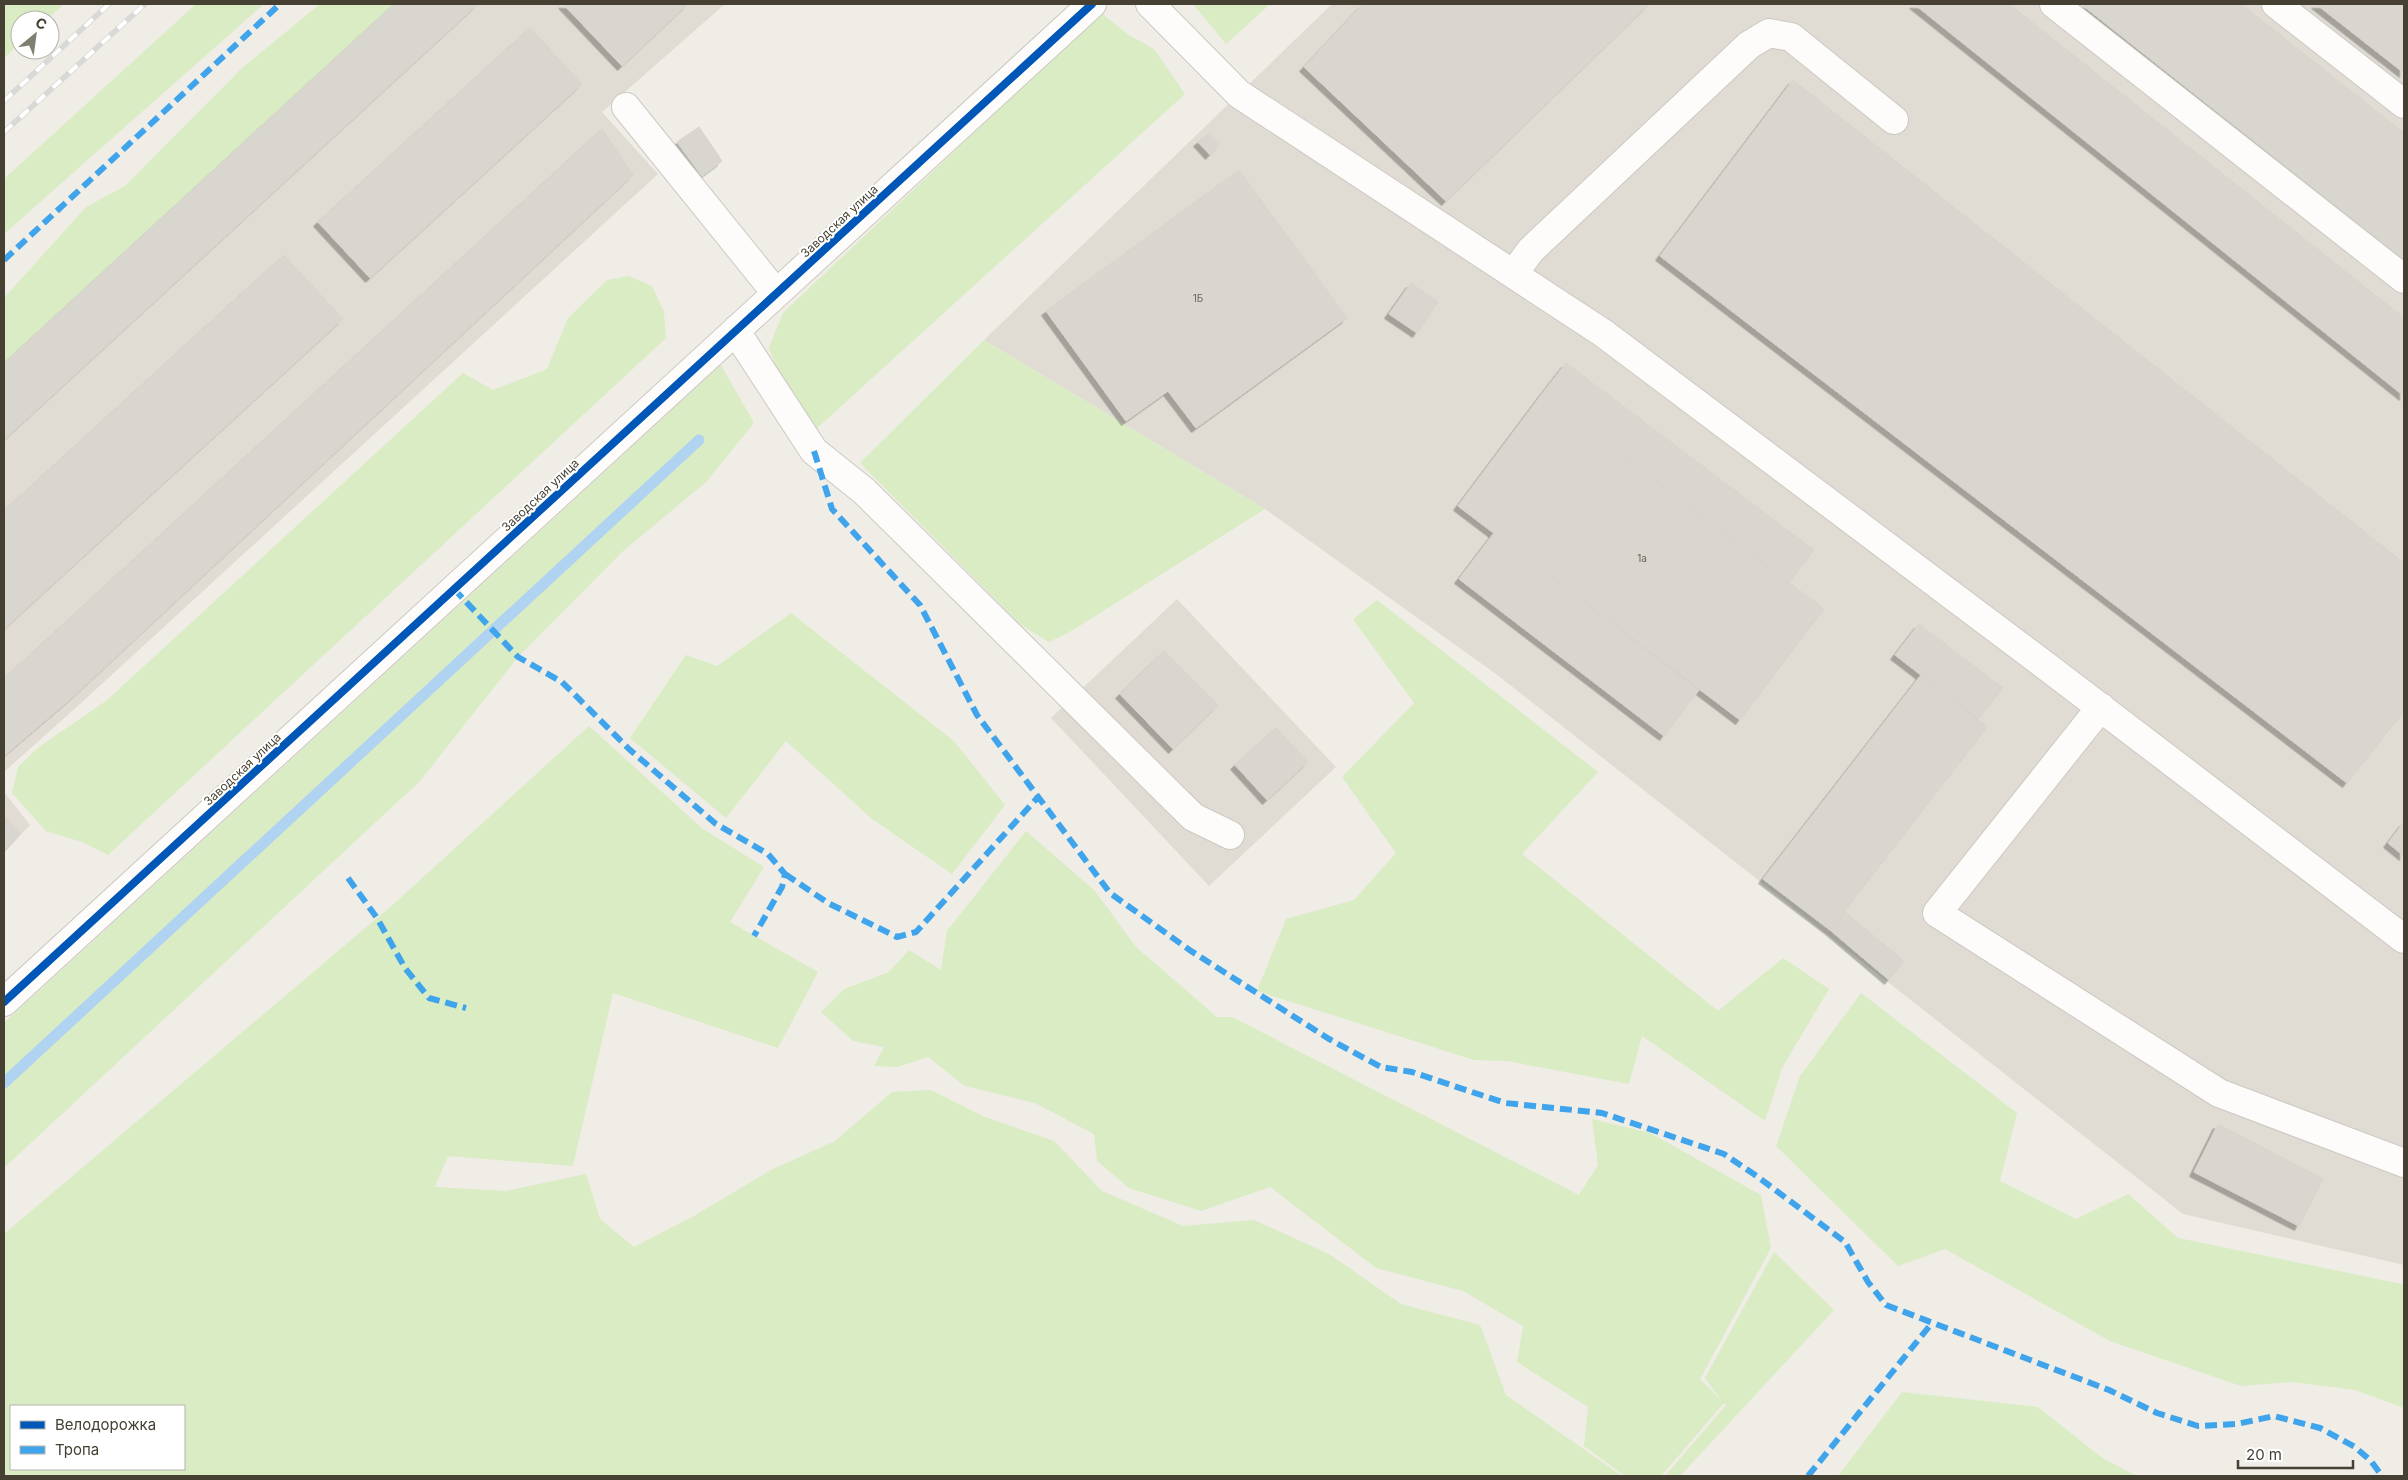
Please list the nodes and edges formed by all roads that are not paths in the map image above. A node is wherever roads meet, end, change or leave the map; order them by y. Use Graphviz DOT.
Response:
graph roads {
  1 [pos="1092,4"];
  2 [pos="1150,4"];
  3 [pos="2054,4"];
  4 [pos="2276,4"];
  5 [pos="2404,104"];
  6 [pos="626,107"];
  7 [pos="1894,120"];
  8 [pos="1513,274"];
  9 [pos="2404,279"];
  10 [pos="776,293"];
  11 [pos="737,329"];
  12 [pos="2101,707"];
  13 [pos="1230,835"];
  14 [pos="2404,939"];
  15 [pos="4,1002"];
  16 [pos="2404,1163"];
  1 -- 10 [label="street, Заводская улица"];
  2 -- 8 [label="street"];
  3 -- 9 [label="street"];
  4 -- 5 [label="street"];
  6 -- 10 [label="street"];
  7 -- 8 [label="street"];
  8 -- 12 [label="street"];
  10 -- 11 [label="street, Заводская улица"];
  11 -- 13 [label="street"];
  11 -- 15 [label="street, Заводская улица"];
  12 -- 14 [label="street"];
  12 -- 16 [label="street"];
}
